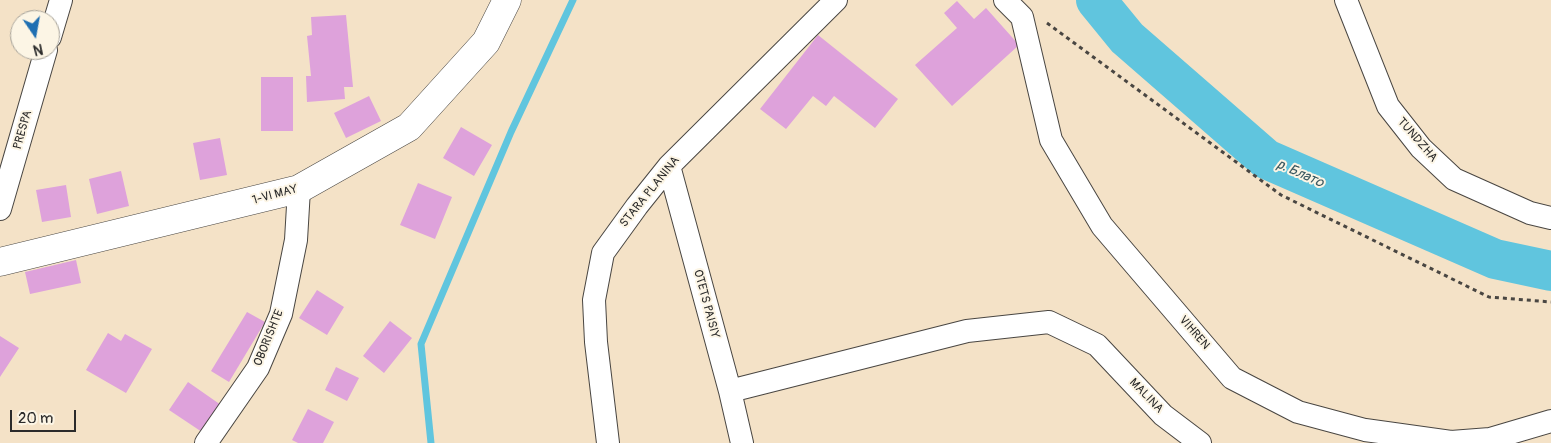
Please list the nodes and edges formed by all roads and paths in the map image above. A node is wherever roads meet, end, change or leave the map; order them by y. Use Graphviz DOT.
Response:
graph roads {
  1 [pos="508,0"];
  2 [pos="836,0"];
  3 [pos="1005,0"];
  4 [pos="1346,0"];
  5 [pos="1022,17"];
  6 [pos="42,60"];
  7 [pos="9,142"];
  8 [pos="669,166"];
  9 [pos="299,189"];
  10 [pos="0,209"];
  11 [pos="1551,218"];
  12 [pos="0,262"];
  13 [pos="1551,302"];
  14 [pos="730,391"];
  15 [pos="1551,421"];
  16 [pos="206,443"];
  17 [pos="608,443"];
  18 [pos="742,443"];
  19 [pos="1200,443"];
  1 -- 9 [label="street, 1-VI MAY"];
  2 -- 8 [label="street, STARA PLANINA"];
  3 -- 5 [label="street"];
  4 -- 11 [label="street, TUNDZHA"];
  5 -- 13 [label="path"];
  5 -- 15 [label="street, VIHREN"];
  6 -- 7 [label="street, PRESPA"];
  7 -- 10 [label="street, PRESPA"];
  8 -- 14 [label="street, OTETS PAISIY"];
  8 -- 17 [label="street, STARA PLANINA"];
  9 -- 12 [label="street, 1-VI MAY"];
  9 -- 16 [label="street, OBORISHTE"];
  14 -- 18 [label="street, OTETS PAISIY"];
  14 -- 19 [label="street, MALINA"];
}
